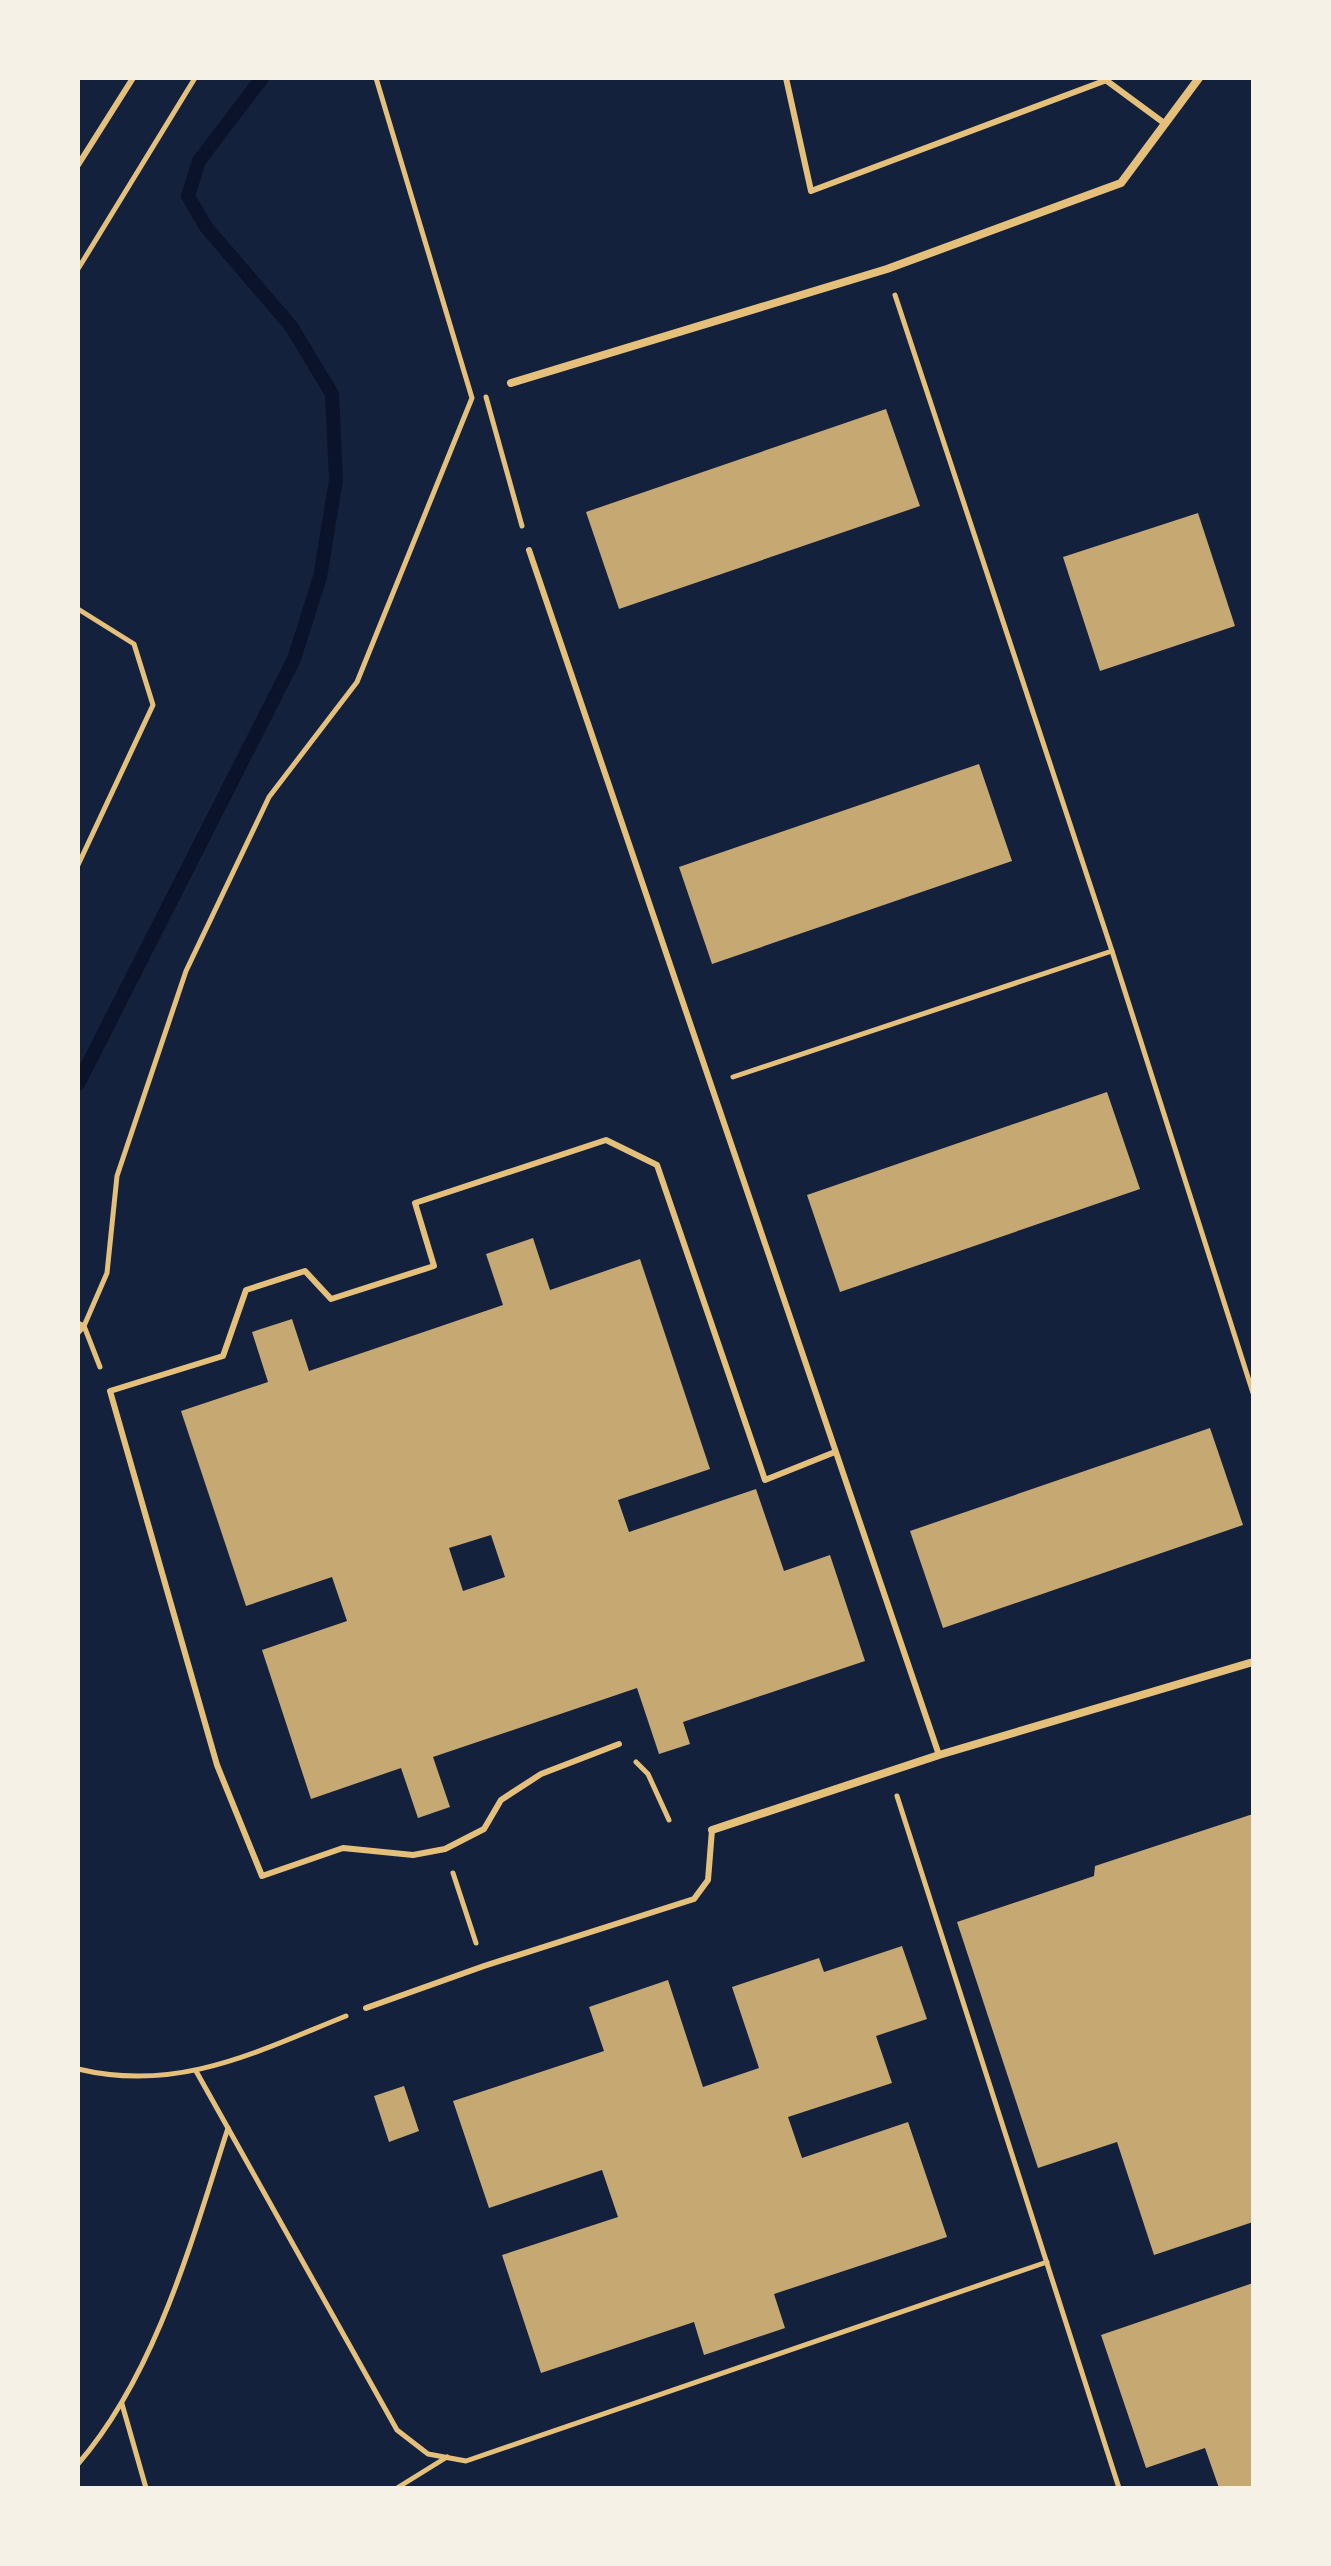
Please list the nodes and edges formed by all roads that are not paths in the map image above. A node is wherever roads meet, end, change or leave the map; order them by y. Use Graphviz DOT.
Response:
graph roads {
  1 [pos="133,78"];
  2 [pos="786,78"];
  3 [pos="1199,78"];
  4 [pos="1104,79"];
  5 [pos="1164,123"];
  6 [pos="78,165"];
  7 [pos="511,383"];
  8 [pos="529,550"];
  9 [pos="835,1452"];
  10 [pos="1253,1662"];
  11 [pos="619,1744"];
  12 [pos="939,1755"];
  13 [pos="712,1830"];
  14 [pos="366,2008"];
  1 -- 6 [label="lane"];
  2 -- 4 [label="lane"];
  3 -- 5 [label="street"];
  4 -- 5 [label="lane"];
  5 -- 7 [label="street"];
  8 -- 9 [label="lane"];
  9 -- 11 [label="lane"];
  9 -- 12 [label="lane"];
  10 -- 12 [label="street"];
  12 -- 13 [label="street"];
  13 -- 14 [label="lane"];
}
